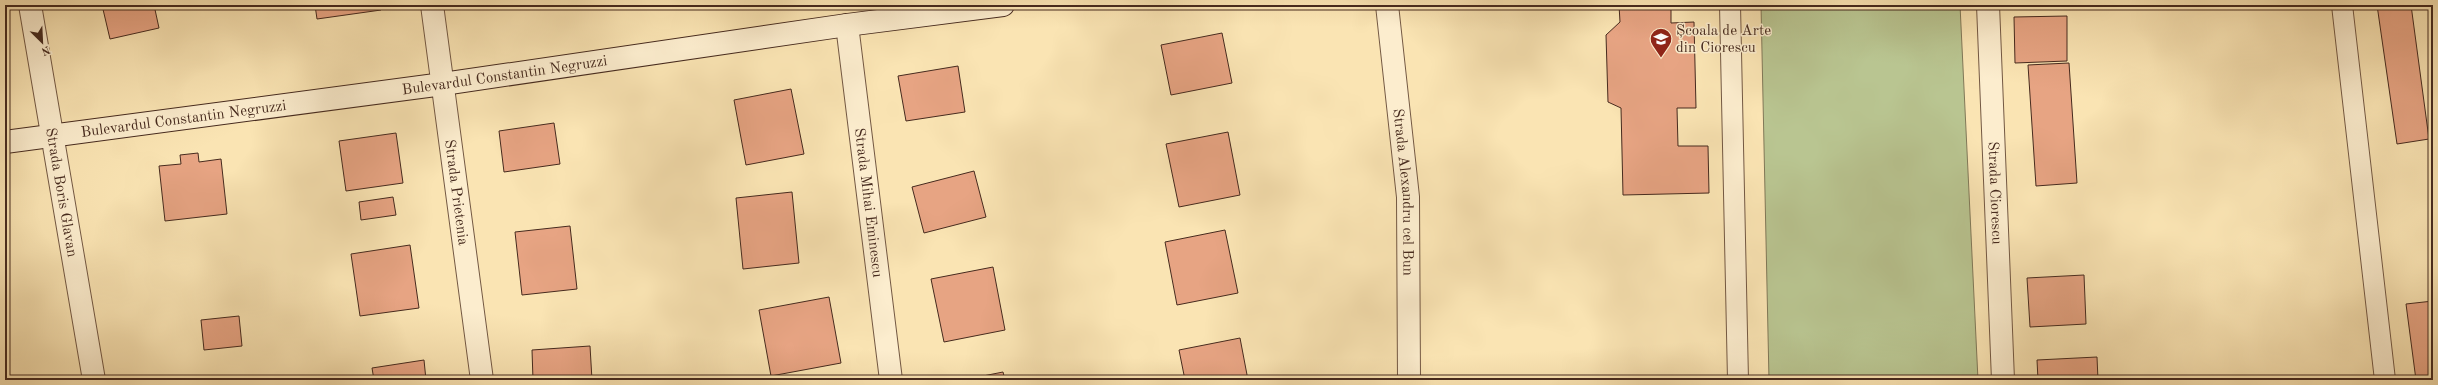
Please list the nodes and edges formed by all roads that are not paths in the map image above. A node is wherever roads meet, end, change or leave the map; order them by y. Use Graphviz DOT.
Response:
graph roads {
  1 [pos="30,5"];
  2 [pos="432,5"];
  3 [pos="1003,5"];
  4 [pos="1387,5"];
  5 [pos="1730,5"];
  6 [pos="1988,5"];
  7 [pos="2342,5"];
  8 [pos="847,25"];
  9 [pos="443,84"];
  10 [pos="54,135"];
  11 [pos="5,142"];
  12 [pos="94,380"];
  13 [pos="482,380"];
  14 [pos="891,380"];
  15 [pos="1409,380"];
  16 [pos="1738,380"];
  17 [pos="2002,380"];
  18 [pos="2385,380"];
  1 -- 10 [label="street, Strada Boris Glavan"];
  2 -- 9 [label="street, Strada Prietenia"];
  3 -- 8 [label="street, Bulevardul Constantin Negruzzi"];
  4 -- 15 [label="street, Strada Alexandru cel Bun"];
  5 -- 16 [label="lane"];
  6 -- 17 [label="street, Strada Ciorescu"];
  7 -- 18 [label="lane"];
  8 -- 9 [label="street, Bulevardul Constantin Negruzzi"];
  8 -- 14 [label="street, Strada Mihai Eminescu"];
  9 -- 10 [label="street, Bulevardul Constantin Negruzzi"];
  9 -- 13 [label="street, Strada Prietenia"];
  10 -- 11 [label="street, Bulevardul Constantin Negruzzi"];
  10 -- 12 [label="street, Strada Boris Glavan"];
}
